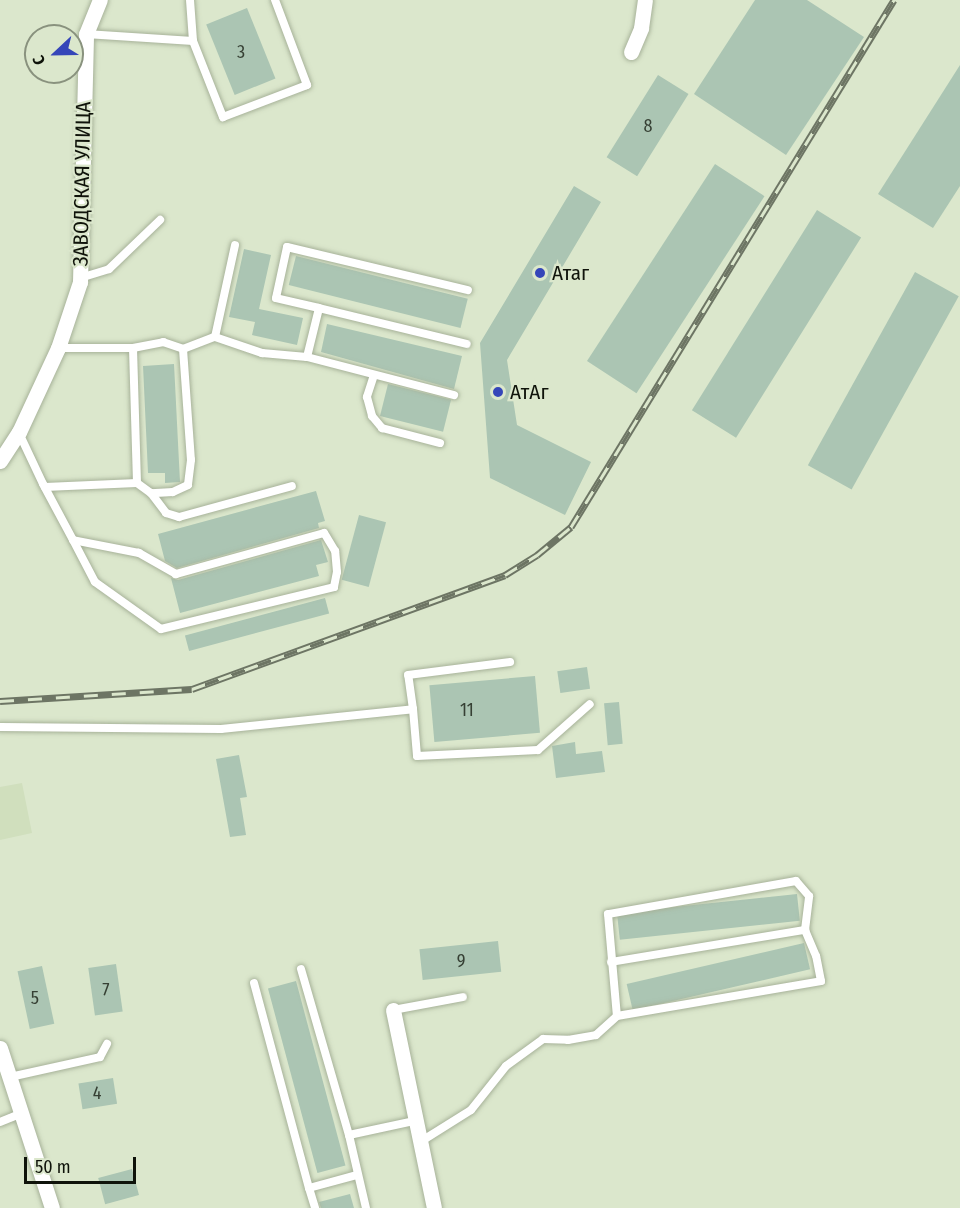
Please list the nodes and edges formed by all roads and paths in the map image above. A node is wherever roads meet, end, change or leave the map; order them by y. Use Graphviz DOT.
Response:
graph roads {
  1 [pos="100,0"];
  2 [pos="190,0"];
  3 [pos="275,0"];
  4 [pos="645,0"];
  5 [pos="86,34"];
  6 [pos="193,41"];
  7 [pos="631,52"];
  8 [pos="160,220"];
  9 [pos="235,245"];
  10 [pos="80,278"];
  11 [pos="468,290"];
  12 [pos="318,308"];
  13 [pos="215,337"];
  14 [pos="467,344"];
  15 [pos="58,348"];
  16 [pos="133,348"];
  17 [pos="183,349"];
  18 [pos="307,357"];
  19 [pos="374,375"];
  20 [pos="454,395"];
  21 [pos="19,432"];
  22 [pos="440,443"];
  23 [pos="0,461"];
  24 [pos="137,483"];
  25 [pos="292,486"];
  26 [pos="45,487"];
  27 [pos="151,493"];
  28 [pos="73,540"];
  29 [pos="510,662"];
  30 [pos="590,705"];
  31 [pos="412,709"];
  32 [pos="0,727"];
  33 [pos="805,930"];
  34 [pos="612,962"];
  35 [pos="302,969"];
  36 [pos="254,983"];
  37 [pos="463,997"];
  38 [pos="393,1010"];
  39 [pos="617,1016"];
  40 [pos="107,1044"];
  41 [pos="1,1053"];
  42 [pos="10,1077"];
  43 [pos="20,1114"];
  44 [pos="414,1121"];
  45 [pos="0,1122"];
  46 [pos="349,1135"];
  47 [pos="419,1143"];
  48 [pos="357,1176"];
  49 [pos="309,1188"];
  50 [pos="52,1208"];
  51 [pos="315,1208"];
  52 [pos="366,1208"];
  53 [pos="434,1208"];
  1 -- 5 [label="street, ЗАВОДСКАЯ УЛИЦА"];
  2 -- 6 [label="lane"];
  3 -- 6 [label="lane"];
  4 -- 7 [label="street"];
  5 -- 6 [label="lane"];
  5 -- 10 [label="street, ЗАВОДСКАЯ УЛИЦА"];
  8 -- 10 [label="lane"];
  9 -- 13 [label="lane"];
  10 -- 15 [label="street, ЗАВОДСКАЯ УЛИЦА"];
  11 -- 12 [label="lane"];
  12 -- 14 [label="lane"];
  12 -- 18 [label="lane"];
  13 -- 17 [label="lane"];
  13 -- 18 [label="lane"];
  15 -- 16 [label="lane"];
  15 -- 21 [label="street, ЗАВОДСКАЯ УЛИЦА"];
  16 -- 17 [label="lane"];
  16 -- 24 [label="lane"];
  17 -- 27 [label="lane"];
  18 -- 19 [label="lane"];
  19 -- 20 [label="lane"];
  19 -- 22 [label="lane"];
  21 -- 23 [label="street, ЗАВОДСКАЯ УЛИЦА"];
  21 -- 26 [label="lane"];
  24 -- 26 [label="lane"];
  24 -- 27 [label="lane"];
  25 -- 27 [label="lane"];
  26 -- 28 [label="lane"];
  28 -- 28 [label="lane"];
  29 -- 31 [label="lane"];
  30 -- 31 [label="lane"];
  31 -- 32 [label="lane"];
  33 -- 34 [label="lane"];
  33 -- 34 [label="lane"];
  33 -- 39 [label="lane"];
  34 -- 39 [label="lane"];
  35 -- 46 [label="lane"];
  36 -- 49 [label="lane"];
  37 -- 38 [label="lane"];
  38 -- 44 [label="street"];
  39 -- 47 [label="lane"];
  40 -- 42 [label="lane"];
  41 -- 42 [label="street"];
  42 -- 43 [label="street"];
  43 -- 45 [label="lane"];
  43 -- 50 [label="street"];
  44 -- 46 [label="lane"];
  44 -- 47 [label="street"];
  46 -- 48 [label="lane"];
  47 -- 53 [label="street"];
  48 -- 49 [label="lane"];
  48 -- 52 [label="lane"];
  49 -- 51 [label="lane"];
}
